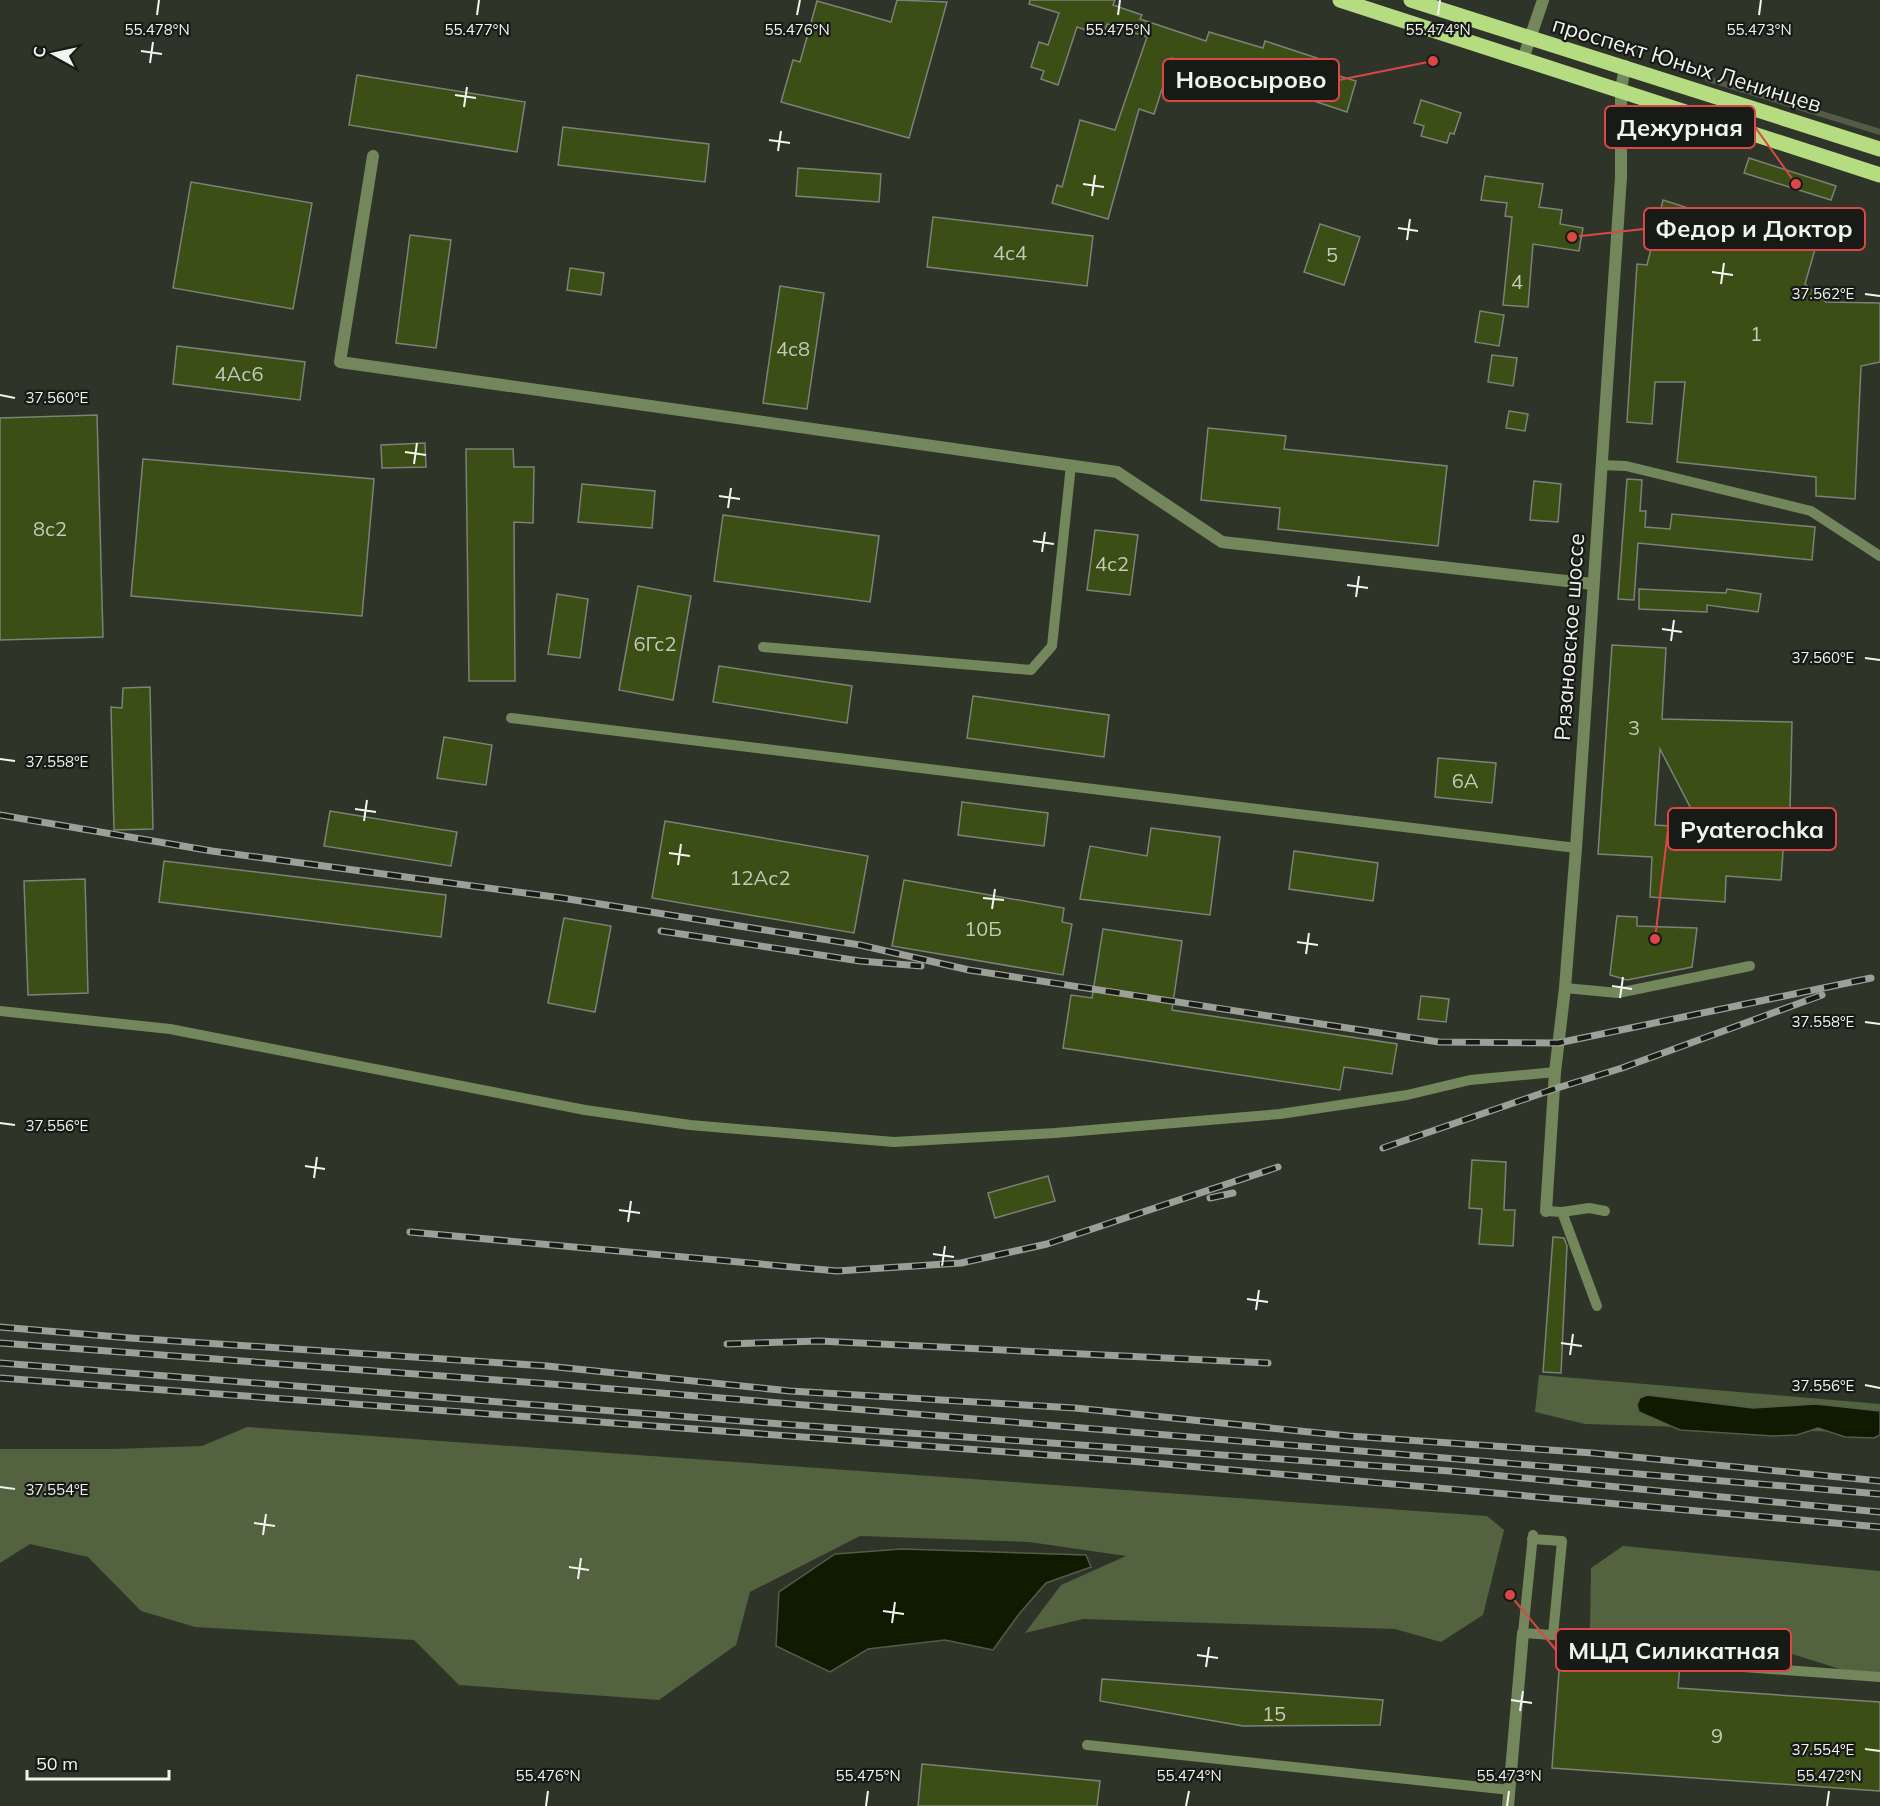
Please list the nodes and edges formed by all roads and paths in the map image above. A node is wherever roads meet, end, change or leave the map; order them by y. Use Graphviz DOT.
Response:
graph roads {
  1 [pos="1340,0"];
  2 [pos="1411,0"];
  3 [pos="1544,0"];
  4 [pos="1531,39"];
  5 [pos="1523,59"];
  6 [pos="1625,66"];
  7 [pos="1622,90"];
  8 [pos="1880,149"];
  9 [pos="373,156"];
  10 [pos="1880,175"];
  11 [pos="1071,465"];
  12 [pos="1601,465"];
  13 [pos="1880,556"];
  14 [pos="1593,584"];
  15 [pos="763,647"];
  16 [pos="511,718"];
  17 [pos="1576,848"];
  18 [pos="1750,966"];
  19 [pos="1565,988"];
  20 [pos="0,1011"];
  21 [pos="1555,1072"];
  22 [pos="1546,1211"];
  23 [pos="1605,1211"];
  24 [pos="1562,1212"];
  25 [pos="1597,1306"];
  26 [pos="1523,1632"];
  27 [pos="1553,1635"];
  28 [pos="1880,1677"];
  29 [pos="1088,1744"];
  30 [pos="1510,1790"];
  31 [pos="1508,1806"];
  1 -- 5 [label="main road, проспект Юных Ленинцев"];
  2 -- 4 [label="main road, проспект Юных Ленинцев"];
  3 -- 4 [label="street"];
  4 -- 5 [label="street"];
  4 -- 6 [label="main road, проспект Юных Ленинцев"];
  5 -- 7 [label="main road, проспект Юных Ленинцев"];
  6 -- 7 [label="street, Рязановское шоссе"];
  6 -- 8 [label="main road, проспект Юных Ленинцев"];
  7 -- 10 [label="main road, проспект Юных Ленинцев"];
  7 -- 12 [label="street, Рязановское шоссе"];
  9 -- 11 [label="street"];
  11 -- 14 [label="street"];
  11 -- 15 [label="lane"];
  12 -- 13 [label="lane"];
  12 -- 14 [label="street, Рязановское шоссе"];
  14 -- 17 [label="street, Рязановское шоссе"];
  16 -- 17 [label="lane"];
  17 -- 19 [label="street, Рязановское шоссе"];
  18 -- 19 [label="lane"];
  19 -- 21 [label="street, Рязановское шоссе"];
  20 -- 21 [label="lane"];
  21 -- 22 [label="street, Рязановское шоссе"];
  22 -- 24 [label="lane"];
  23 -- 24 [label="lane"];
  24 -- 25 [label="lane"];
  26 -- 27 [label="lane"];
  26 -- 27 [label="lane"];
  26 -- 30 [label="street"];
  27 -- 28 [label="lane"];
  29 -- 30 [label="lane"];
  30 -- 31 [label="street"];
}
